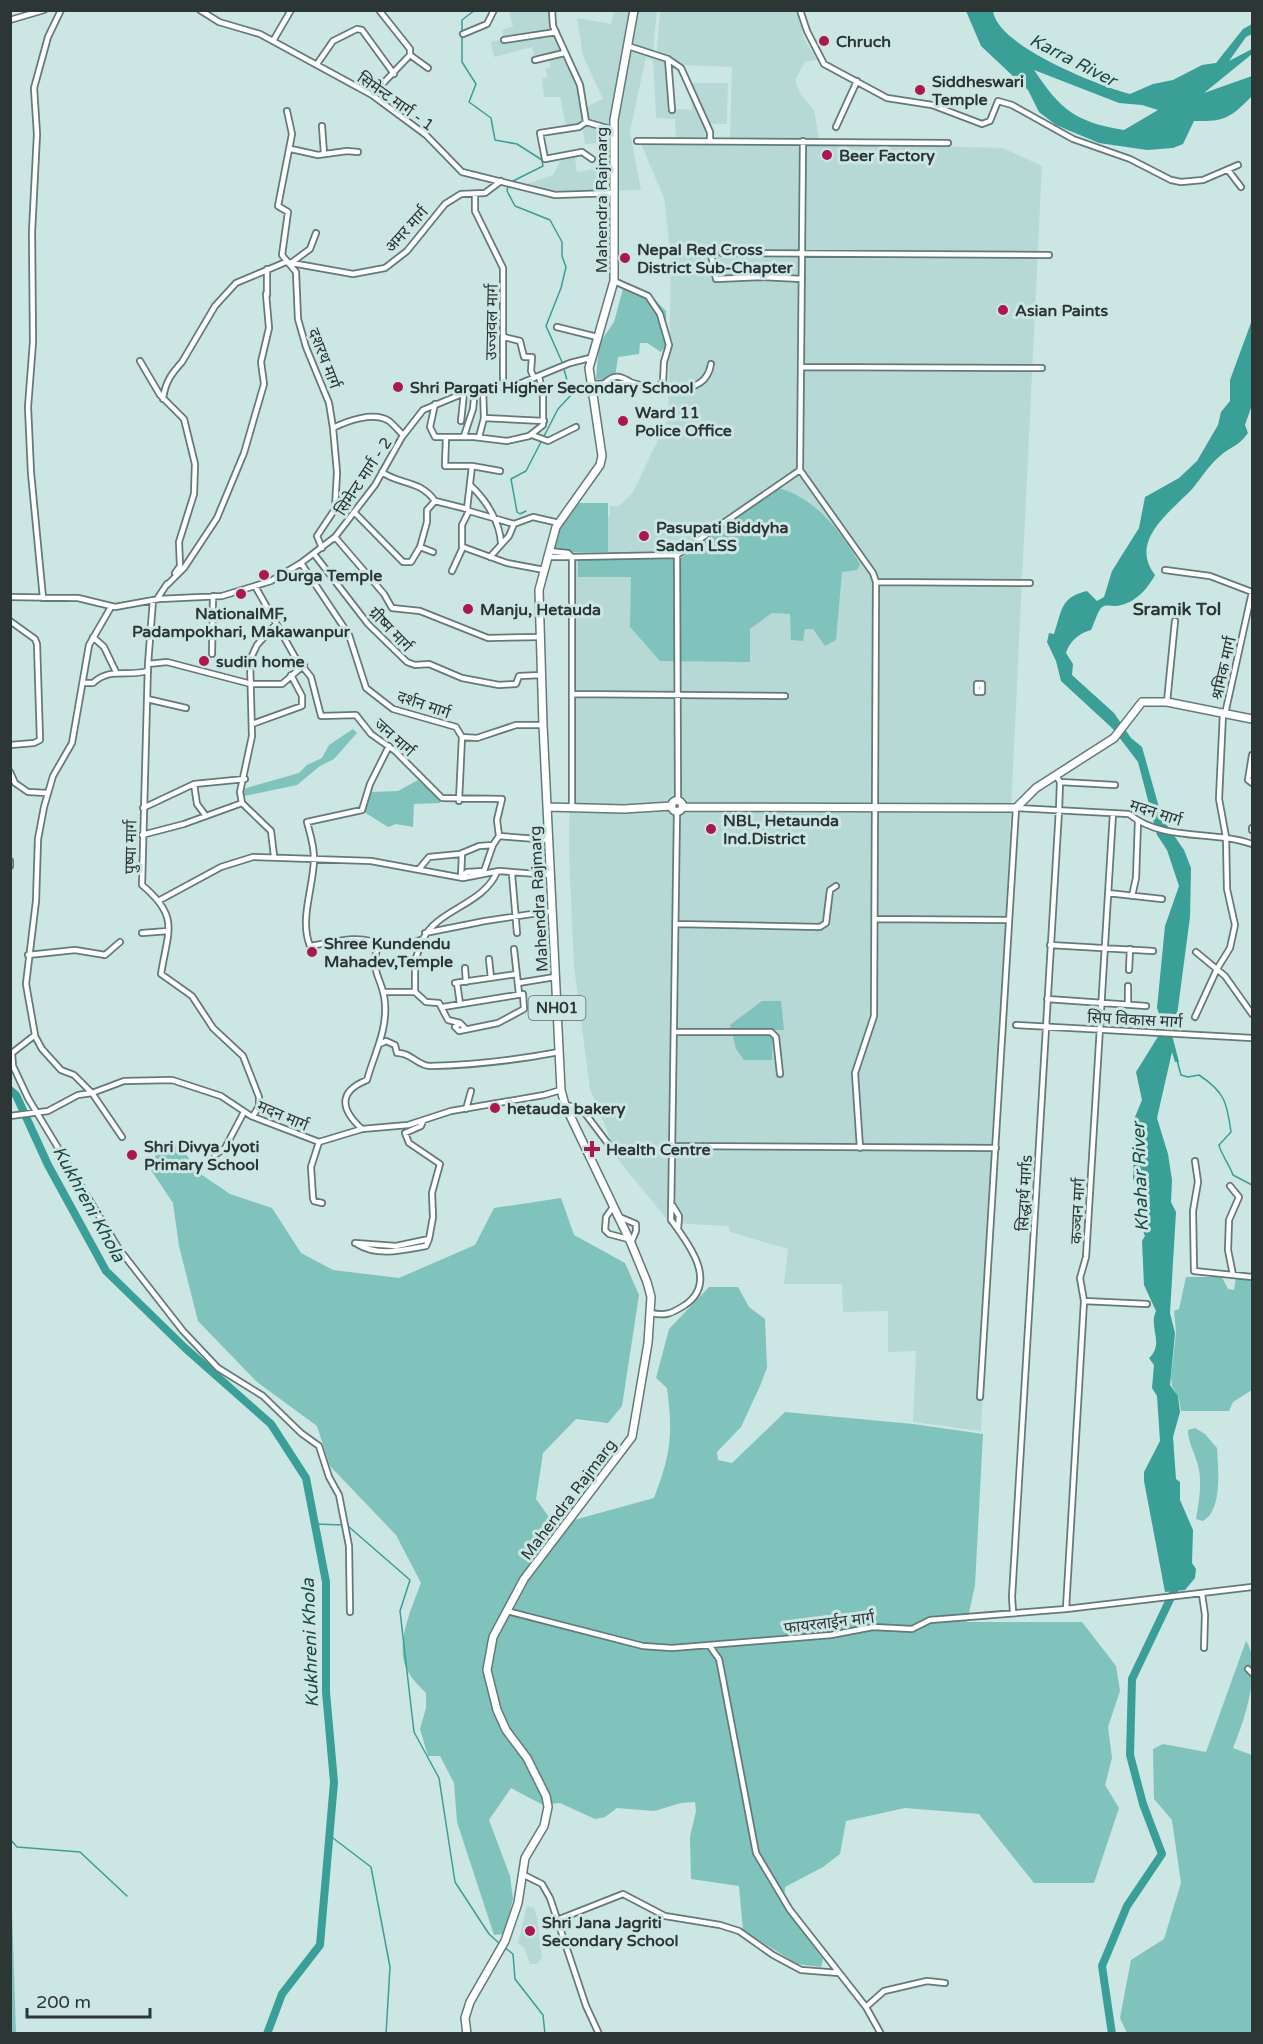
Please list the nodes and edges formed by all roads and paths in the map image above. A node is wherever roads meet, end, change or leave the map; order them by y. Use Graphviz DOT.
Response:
graph roads {
  1 [pos="44,10"];
  2 [pos="61,10"];
  3 [pos="200,10"];
  4 [pos="291,10"];
  5 [pos="379,10"];
  6 [pos="494,10"];
  7 [pos="552,10"];
  8 [pos="634,10"];
  9 [pos="800,10"];
  10 [pos="10,20"];
  11 [pos="556,32"];
  12 [pos="463,34"];
  13 [pos="504,40"];
  14 [pos="273,41"];
  15 [pos="628,46"];
  16 [pos="564,53"];
  17 [pos="410,55"];
  18 [pos="668,59"];
  19 [pos="535,60"];
  20 [pos="317,64"];
  21 [pos="428,68"];
  22 [pos="394,74"];
  23 [pos="857,81"];
  24 [pos="372,95"];
  25 [pos="672,110"];
  26 [pos="286,111"];
  27 [pos="585,122"];
  28 [pos="322,126"];
  29 [pos="836,127"];
  30 [pos="614,130"];
  31 [pos="637,141"];
  32 [pos="710,141"];
  33 [pos="803,141"];
  34 [pos="948,143"];
  35 [pos="291,149"];
  36 [pos="358,152"];
  37 [pos="324,154"];
  38 [pos="592,159"];
  39 [pos="1238,165"];
  40 [pos="1228,170"];
  41 [pos="501,181"];
  42 [pos="1241,187"];
  43 [pos="614,193"];
  44 [pos="475,194"];
  45 [pos="316,232"];
  46 [pos="711,254"];
  47 [pos="722,254"];
  48 [pos="802,255"];
  49 [pos="1049,255"];
  50 [pos="288,262"];
  51 [pos="267,269"];
  52 [pos="802,279"];
  53 [pos="614,281"];
  54 [pos="557,327"];
  55 [pos="504,337"];
  56 [pos="597,337"];
  57 [pos="590,358"];
  58 [pos="140,361"];
  59 [pos="711,364"];
  60 [pos="801,367"];
  61 [pos="1042,368"];
  62 [pos="537,377"];
  63 [pos="590,384"];
  64 [pos="503,386"];
  65 [pos="483,388"];
  66 [pos="656,388"];
  67 [pos="475,389"];
  68 [pos="464,393"];
  69 [pos="163,399"];
  70 [pos="435,404"];
  71 [pos="484,417"];
  72 [pos="462,421"];
  73 [pos="544,421"];
  74 [pos="576,427"];
  75 [pos="333,428"];
  76 [pos="404,435"];
  77 [pos="532,435"];
  78 [pos="464,436"];
  79 [pos="446,437"];
  80 [pos="479,437"];
  81 [pos="472,466"];
  82 [pos="800,470"];
  83 [pos="500,471"];
  84 [pos="382,472"];
  85 [pos="471,486"];
  86 [pos="435,501"];
  87 [pos="468,510"];
  88 [pos="356,513"];
  89 [pos="494,519"];
  90 [pos="559,523"];
  91 [pos="514,524"];
  92 [pos="335,537"];
  93 [pos="501,543"];
  94 [pos="420,547"];
  95 [pos="462,547"];
  96 [pos="322,548"];
  97 [pos="433,552"];
  98 [pos="314,554"];
  99 [pos="548,554"];
  100 [pos="677,555"];
  101 [pos="490,557"];
  102 [pos="572,557"];
  103 [pos="301,563"];
  104 [pos="544,570"];
  105 [pos="1166,570"];
  106 [pos="452,571"];
  107 [pos="876,582"];
  108 [pos="1030,584"];
  109 [pos="167,585"];
  110 [pos="255,586"];
  111 [pos="1252,592"];
  112 [pos="213,596"];
  113 [pos="10,597"];
  114 [pos="44,598"];
  115 [pos="155,600"];
  116 [pos="111,607"];
  117 [pos="10,621"];
  118 [pos="1175,621"];
  119 [pos="276,624"];
  120 [pos="540,637"];
  121 [pos="93,638"];
  122 [pos="212,654"];
  123 [pos="148,664"];
  124 [pos="304,666"];
  125 [pos="148,671"];
  126 [pos="116,672"];
  127 [pos="291,675"];
  128 [pos="542,675"];
  129 [pos="83,683"];
  130 [pos="251,684"];
  131 [pos="572,694"];
  132 [pos="678,695"];
  133 [pos="785,696"];
  134 [pos="147,699"];
  135 [pos="1167,702"];
  136 [pos="186,708"];
  137 [pos="1224,713"];
  138 [pos="1252,719"];
  139 [pos="252,724"];
  140 [pos="543,725"];
  141 [pos="462,736"];
  142 [pos="10,745"];
  143 [pos="389,746"];
  144 [pos="1252,755"];
  145 [pos="10,772"];
  146 [pos="245,779"];
  147 [pos="1058,779"];
  148 [pos="1252,783"];
  149 [pos="194,784"];
  150 [pos="1115,785"];
  151 [pos="47,794"];
  152 [pos="459,801"];
  153 [pos="242,802"];
  154 [pos="675,803"];
  155 [pos="547,807"];
  156 [pos="143,808"];
  157 [pos="572,808"];
  158 [pos="875,808"];
  159 [pos="1016,808"];
  160 [pos="680,810"];
  161 [pos="1059,810"];
  162 [pos="1113,813"];
  163 [pos="206,816"];
  164 [pos="1138,821"];
  165 [pos="142,835"];
  166 [pos="499,836"];
  167 [pos="1226,837"];
  168 [pos="549,840"];
  169 [pos="1252,844"];
  170 [pos="494,845"];
  171 [pos="462,853"];
  172 [pos="274,856"];
  173 [pos="314,859"];
  174 [pos="419,869"];
  175 [pos="497,872"];
  176 [pos="512,874"];
  177 [pos="550,875"];
  178 [pos="461,877"];
  179 [pos="836,886"];
  180 [pos="1108,893"];
  181 [pos="1132,896"];
  182 [pos="1162,899"];
  183 [pos="160,900"];
  184 [pos="552,912"];
  185 [pos="515,917"];
  186 [pos="875,919"];
  187 [pos="1009,920"];
  188 [pos="676,924"];
  189 [pos="168,930"];
  190 [pos="142,933"];
  191 [pos="517,933"];
  192 [pos="424,936"];
  193 [pos="120,942"];
  194 [pos="378,945"];
  195 [pos="1050,945"];
  196 [pos="1105,948"];
  197 [pos="514,949"];
  198 [pos="1130,949"];
  199 [pos="1153,951"];
  200 [pos="1196,952"];
  201 [pos="28,955"];
  202 [pos="489,959"];
  203 [pos="465,968"];
  204 [pos="1216,969"];
  205 [pos="1129,970"];
  206 [pos="517,974"];
  207 [pos="555,977"];
  208 [pos="491,978"];
  209 [pos="466,982"];
  210 [pos="518,983"];
  211 [pos="1128,986"];
  212 [pos="382,992"];
  213 [pos="414,992"];
  214 [pos="519,994"];
  215 [pos="1047,999"];
  216 [pos="1102,1003"];
  217 [pos="460,1004"];
  218 [pos="1128,1004"];
  219 [pos="1146,1006"];
  220 [pos="443,1007"];
  221 [pos="1252,1014"];
  222 [pos="1195,1017"];
  223 [pos="1016,1025"];
  224 [pos="1045,1026"];
  225 [pos="1101,1029"];
  226 [pos="676,1032"];
  227 [pos="35,1035"];
  228 [pos="1252,1038"];
  229 [pos="380,1044"];
  230 [pos="559,1052"];
  231 [pos="780,1074"];
  232 [pos="561,1090"];
  233 [pos="471,1091"];
  234 [pos="92,1093"];
  235 [pos="565,1105"];
  236 [pos="466,1109"];
  237 [pos="244,1112"];
  238 [pos="38,1113"];
  239 [pos="10,1116"];
  240 [pos="253,1116"];
  241 [pos="423,1121"];
  242 [pos="362,1129"];
  243 [pos="122,1137"];
  244 [pos="319,1142"];
  245 [pos="609,1145"];
  246 [pos="674,1146"];
  247 [pos="860,1148"];
  248 [pos="996,1148"];
  249 [pos="215,1155"];
  250 [pos="1195,1161"];
  251 [pos="1230,1186"];
  252 [pos="322,1203"];
  253 [pos="613,1207"];
  254 [pos="617,1216"];
  255 [pos="429,1239"];
  256 [pos="630,1241"];
  257 [pos="1233,1275"];
  258 [pos="1252,1277"];
  259 [pos="1083,1301"];
  260 [pos="1146,1304"];
  261 [pos="650,1313"];
  262 [pos="980,1397"];
  263 [pos="1252,1587"];
  264 [pos="1202,1594"];
  265 [pos="1066,1609"];
  266 [pos="507,1611"];
  267 [pos="350,1612"];
  268 [pos="1013,1612"];
  269 [pos="709,1645"];
  270 [pos="1204,1648"];
  271 [pos="522,1874"];
  272 [pos="557,1920"];
  273 [pos="840,1974"];
  274 [pos="945,1983"];
  275 [pos="866,2007"];
  276 [pos="467,2034"];
  277 [pos="599,2034"];
  278 [pos="881,2034"];
  1 -- 10 [label="street"];
  2 -- 114 [label="street"];
  3 -- 14 [label="street, सिमेन्ट मार्ग - 1"];
  4 -- 14 [label="street"];
  5 -- 17 [label="street"];
  6 -- 12 [label="street"];
  7 -- 11 [label="street"];
  8 -- 15 [label="highway, Mahendra Rajmarg / NH01"];
  9 -- 23 [label="street"];
  11 -- 13 [label="street"];
  11 -- 16 [label="street"];
  14 -- 20 [label="street, सिमेन्ट मार्ग - 1"];
  15 -- 18 [label="street"];
  15 -- 30 [label="highway, Mahendra Rajmarg / NH01"];
  16 -- 19 [label="street"];
  16 -- 27 [label="street"];
  17 -- 21 [label="street"];
  17 -- 22 [label="street"];
  18 -- 25 [label="street"];
  18 -- 32 [label="street"];
  20 -- 22 [label="street"];
  20 -- 24 [label="street, सिमेन्ट मार्ग - 1"];
  22 -- 24 [label="street"];
  23 -- 29 [label="street"];
  23 -- 40 [label="street"];
  24 -- 41 [label="street, सिमेन्ट मार्ग - 1"];
  26 -- 35 [label="street, दशरथ मार्ग"];
  27 -- 30 [label="street"];
  27 -- 38 [label="street"];
  28 -- 37 [label="street"];
  30 -- 43 [label="highway, Mahendra Rajmarg / NH01"];
  31 -- 32 [label="street"];
  32 -- 33 [label="street"];
  33 -- 34 [label="street"];
  33 -- 48 [label="street"];
  35 -- 37 [label="street"];
  35 -- 50 [label="street, दशरथ मार्ग"];
  36 -- 37 [label="street"];
  39 -- 40 [label="street"];
  40 -- 42 [label="street"];
  41 -- 43 [label="street, सिमेन्ट मार्ग - 1"];
  41 -- 44 [label="street, अमर मार्ग"];
  43 -- 53 [label="highway, Mahendra Rajmarg / NH01"];
  44 -- 50 [label="street, अमर मार्ग"];
  44 -- 55 [label="street, उज्जवल मार्ग"];
  45 -- 50 [label="street"];
  46 -- 52 [label="street"];
  47 -- 48 [label="street"];
  48 -- 49 [label="street"];
  48 -- 52 [label="street"];
  50 -- 51 [label="street"];
  50 -- 75 [label="street, दशरथ मार्ग"];
  51 -- 69 [label="street"];
  51 -- 109 [label="street"];
  52 -- 60 [label="street"];
  53 -- 56 [label="highway, Mahendra Rajmarg / NH01"];
  53 -- 66 [label="street"];
  54 -- 56 [label="street"];
  55 -- 62 [label="street"];
  55 -- 64 [label="street, उज्जवल मार्ग"];
  56 -- 57 [label="highway, Mahendra Rajmarg / NH01"];
  57 -- 62 [label="street, सिमेन्ट मार्ग - 2"];
  57 -- 63 [label="highway, Mahendra Rajmarg / NH01"];
  58 -- 69 [label="street"];
  59 -- 66 [label="street"];
  60 -- 61 [label="street"];
  60 -- 82 [label="street"];
  62 -- 64 [label="street, सिमेन्ट मार्ग - 2"];
  62 -- 73 [label="street"];
  63 -- 66 [label="street"];
  63 -- 90 [label="highway, Mahendra Rajmarg / NH01"];
  64 -- 65 [label="street, सिमेन्ट मार्ग - 2"];
  65 -- 67 [label="street, सिमेन्ट मार्ग - 2"];
  65 -- 71 [label="street"];
  67 -- 68 [label="street, सिमेन्ट मार्ग - 2"];
  67 -- 78 [label="street"];
  68 -- 70 [label="street, सिमेन्ट मार्ग - 2"];
  68 -- 72 [label="street"];
  69 -- 109 [label="street"];
  70 -- 76 [label="street, सिमेन्ट मार्ग - 2"];
  70 -- 79 [label="street"];
  71 -- 73 [label="street"];
  71 -- 80 [label="street"];
  73 -- 77 [label="street"];
  74 -- 77 [label="street"];
  75 -- 76 [label="street"];
  75 -- 96 [label="street, दशरथ मार्ग"];
  76 -- 84 [label="street, सिमेन्ट मार्ग - 2"];
  77 -- 80 [label="street"];
  78 -- 79 [label="street"];
  78 -- 80 [label="street"];
  79 -- 81 [label="street"];
  81 -- 83 [label="street"];
  81 -- 85 [label="street"];
  82 -- 100 [label="street"];
  82 -- 107 [label="street"];
  84 -- 86 [label="street"];
  84 -- 88 [label="street, सिमेन्ट मार्ग - 2"];
  85 -- 87 [label="street"];
  85 -- 89 [label="street"];
  86 -- 87 [label="street"];
  86 -- 94 [label="street"];
  87 -- 89 [label="street"];
  87 -- 95 [label="street"];
  88 -- 92 [label="street, सिमेन्ट मार्ग - 2"];
  88 -- 94 [label="street"];
  89 -- 91 [label="street"];
  89 -- 93 [label="street"];
  90 -- 91 [label="street"];
  90 -- 99 [label="highway, Mahendra Rajmarg / NH01"];
  91 -- 93 [label="street"];
  92 -- 96 [label="street, सिमेन्ट मार्ग - 2"];
  92 -- 120 [label="street"];
  93 -- 101 [label="street"];
  94 -- 97 [label="street"];
  95 -- 101 [label="street"];
  95 -- 106 [label="street"];
  96 -- 98 [label="street, सिमेन्ट मार्ग - 2"];
  98 -- 103 [label="street, सिमेन्ट मार्ग - 2"];
  98 -- 128 [label="street, ग्रीष्म मार्ग"];
  99 -- 102 [label="street"];
  99 -- 104 [label="highway, Mahendra Rajmarg / NH01"];
  100 -- 102 [label="street"];
  100 -- 132 [label="street"];
  101 -- 104 [label="street"];
  102 -- 131 [label="street"];
  103 -- 110 [label="street, सिमेन्ट मार्ग - 2"];
  103 -- 141 [label="street, दर्शन मार्ग"];
  104 -- 120 [label="highway, Mahendra Rajmarg / NH01"];
  105 -- 111 [label="street"];
  107 -- 108 [label="street"];
  107 -- 158 [label="street"];
  109 -- 115 [label="street"];
  110 -- 112 [label="street, सिमेन्ट मार्ग - 2"];
  110 -- 119 [label="street, जन मार्ग"];
  111 -- 137 [label="street, श्रमिक मार्ग"];
  112 -- 115 [label="street, सिमेन्ट मार्ग - 2"];
  112 -- 122 [label="street"];
  113 -- 114 [label="street, सिमेन्ट मार्ग - 2"];
  114 -- 116 [label="street, सिमेन्ट मार्ग - 2"];
  115 -- 116 [label="street, सिमेन्ट मार्ग - 2"];
  115 -- 123 [label="street, पुष्पा मार्ग"];
  116 -- 121 [label="street"];
  117 -- 142 [label="street"];
  118 -- 135 [label="street"];
  119 -- 124 [label="street, जन मार्ग"];
  119 -- 130 [label="street"];
  120 -- 128 [label="highway, Mahendra Rajmarg / NH01"];
  121 -- 126 [label="street"];
  121 -- 129 [label="street"];
  123 -- 125 [label="street, पुष्पा मार्ग"];
  123 -- 130 [label="street"];
  124 -- 127 [label="street"];
  124 -- 143 [label="street, जन मार्ग"];
  125 -- 126 [label="street"];
  125 -- 134 [label="street, पुष्पा मार्ग"];
  126 -- 129 [label="street"];
  127 -- 130 [label="street"];
  127 -- 139 [label="street"];
  128 -- 140 [label="highway, Mahendra Rajmarg / NH01"];
  129 -- 151 [label="street"];
  130 -- 139 [label="street"];
  131 -- 132 [label="street"];
  131 -- 157 [label="street"];
  132 -- 133 [label="street"];
  132 -- 154 [label="street"];
  134 -- 136 [label="street"];
  134 -- 156 [label="street, पुष्पा मार्ग"];
  135 -- 137 [label="highway"];
  135 -- 147 [label="highway"];
  137 -- 138 [label="highway"];
  137 -- 167 [label="street, श्रमिक मार्ग"];
  139 -- 146 [label="street"];
  140 -- 141 [label="street, दर्शन मार्ग"];
  140 -- 155 [label="highway, Mahendra Rajmarg / NH01"];
  141 -- 152 [label="street"];
  143 -- 152 [label="street, जन मार्ग"];
  143 -- 173 [label="street"];
  144 -- 148 [label="street"];
  145 -- 151 [label="street"];
  146 -- 149 [label="street"];
  146 -- 153 [label="street"];
  147 -- 150 [label="street"];
  147 -- 159 [label="highway"];
  147 -- 161 [label="street, सिद्धार्थ मार्गs"];
  149 -- 156 [label="street"];
  149 -- 163 [label="street"];
  151 -- 201 [label="street"];
  152 -- 166 [label="street, जन मार्ग"];
  153 -- 163 [label="street"];
  153 -- 172 [label="street"];
  154 -- 157 [label="highway"];
  154 -- 160 [label="highway"];
  155 -- 157 [label="highway"];
  155 -- 168 [label="highway, Mahendra Rajmarg / NH01"];
  156 -- 165 [label="street, पुष्पा मार्ग"];
  158 -- 159 [label="highway"];
  158 -- 160 [label="highway"];
  158 -- 186 [label="street"];
  159 -- 161 [label="street, मदन मार्ग"];
  159 -- 187 [label="street"];
  160 -- 188 [label="street"];
  161 -- 162 [label="street, मदन मार्ग"];
  161 -- 195 [label="street, सिद्धार्थ मार्गs"];
  162 -- 164 [label="street, मदन मार्ग"];
  162 -- 180 [label="street, कञ्चन मार्ग"];
  163 -- 165 [label="street"];
  164 -- 167 [label="street, मदन मार्ग"];
  164 -- 181 [label="street"];
  165 -- 183 [label="street, पुष्पा मार्ग"];
  166 -- 168 [label="street"];
  166 -- 170 [label="street"];
  167 -- 169 [label="street, मदन मार्ग"];
  167 -- 204 [label="street, श्रमिक मार्ग"];
  168 -- 177 [label="highway, Mahendra Rajmarg / NH01"];
  170 -- 171 [label="street"];
  170 -- 178 [label="street"];
  171 -- 174 [label="street"];
  171 -- 178 [label="street"];
  172 -- 173 [label="street"];
  172 -- 183 [label="street"];
  173 -- 174 [label="street"];
  173 -- 194 [label="street"];
  174 -- 178 [label="street"];
  175 -- 176 [label="street"];
  175 -- 178 [label="street"];
  175 -- 192 [label="street"];
  176 -- 177 [label="street"];
  176 -- 185 [label="street"];
  177 -- 184 [label="highway, Mahendra Rajmarg / NH01"];
  179 -- 188 [label="street"];
  180 -- 181 [label="street"];
  180 -- 196 [label="street, कञ्चन मार्ग"];
  181 -- 182 [label="street"];
  183 -- 189 [label="street, पुष्पा मार्ग"];
  184 -- 185 [label="street"];
  184 -- 207 [label="highway, Mahendra Rajmarg / NH01"];
  185 -- 191 [label="street"];
  185 -- 192 [label="street"];
  186 -- 187 [label="street"];
  186 -- 247 [label="street"];
  187 -- 248 [label="street"];
  188 -- 226 [label="street"];
  189 -- 190 [label="street"];
  189 -- 240 [label="street, पुष्पा मार्ग"];
  192 -- 194 [label="street"];
  192 -- 213 [label="street"];
  193 -- 201 [label="street"];
  194 -- 212 [label="street"];
  195 -- 196 [label="street"];
  195 -- 215 [label="street, सिद्धार्थ मार्गs"];
  196 -- 198 [label="street"];
  196 -- 216 [label="street, कञ्चन मार्ग"];
  197 -- 206 [label="street"];
  198 -- 199 [label="street"];
  198 -- 205 [label="street"];
  200 -- 204 [label="street"];
  201 -- 227 [label="street"];
  202 -- 208 [label="street"];
  203 -- 209 [label="street"];
  204 -- 221 [label="street"];
  204 -- 222 [label="street, श्रमिक मार्ग"];
  206 -- 208 [label="street"];
  206 -- 210 [label="street"];
  207 -- 210 [label="street"];
  207 -- 230 [label="highway, Mahendra Rajmarg / NH01"];
  208 -- 209 [label="street"];
  209 -- 217 [label="street"];
  210 -- 214 [label="street"];
  211 -- 218 [label="street"];
  212 -- 213 [label="street"];
  212 -- 229 [label="street"];
  213 -- 220 [label="street"];
  214 -- 217 [label="street"];
  214 -- 220 [label="street"];
  215 -- 216 [label="street"];
  215 -- 224 [label="street, सिद्धार्थ मार्गs"];
  216 -- 218 [label="street"];
  216 -- 225 [label="street, कञ्चन मार्ग"];
  217 -- 220 [label="street"];
  218 -- 219 [label="street"];
  223 -- 224 [label="street, सिप विकास मार्ग"];
  224 -- 225 [label="street, सिप विकास मार्ग"];
  224 -- 268 [label="street, सिद्धार्थ मार्गs"];
  225 -- 228 [label="street, सिप विकास मार्ग"];
  225 -- 259 [label="street, कञ्चन मार्ग"];
  226 -- 231 [label="street"];
  226 -- 246 [label="street"];
  227 -- 234 [label="street"];
  227 -- 238 [label="street"];
  229 -- 230 [label="street"];
  229 -- 242 [label="street"];
  230 -- 232 [label="highway, Mahendra Rajmarg / NH01"];
  232 -- 235 [label="highway, Mahendra Rajmarg / NH01"];
  232 -- 236 [label="street, मदन मार्ग"];
  233 -- 236 [label="street"];
  234 -- 237 [label="street, मदन मार्ग"];
  234 -- 238 [label="street, मदन मार्ग"];
  234 -- 243 [label="street"];
  235 -- 245 [label="street"];
  235 -- 253 [label="highway, Mahendra Rajmarg / NH01"];
  236 -- 241 [label="street, मदन मार्ग"];
  237 -- 240 [label="street, मदन मार्ग"];
  237 -- 249 [label="street"];
  238 -- 239 [label="street, मदन मार्ग"];
  238 -- 267 [label="street"];
  240 -- 244 [label="street, मदन मार्ग"];
  241 -- 242 [label="street, मदन मार्ग"];
  241 -- 255 [label="street"];
  242 -- 244 [label="street, मदन मार्ग"];
  244 -- 252 [label="street"];
  246 -- 247 [label="street"];
  246 -- 261 [label="street"];
  247 -- 248 [label="street"];
  248 -- 262 [label="street"];
  250 -- 257 [label="street"];
  251 -- 257 [label="street"];
  253 -- 254 [label="highway, Mahendra Rajmarg / NH01"];
  253 -- 256 [label="street"];
  254 -- 256 [label="highway, Mahendra Rajmarg / NH01"];
  254 -- 256 [label="street"];
  255 -- 255 [label="street"];
  256 -- 261 [label="highway, Mahendra Rajmarg / NH01"];
  257 -- 258 [label="street"];
  259 -- 260 [label="street"];
  259 -- 265 [label="street, कञ्चन मार्ग"];
  261 -- 266 [label="highway, Mahendra Rajmarg / NH01"];
  263 -- 264 [label="street"];
  264 -- 265 [label="street, फायरलाईन मार्ग"];
  264 -- 270 [label="street"];
  265 -- 268 [label="street, फायरलाईन मार्ग"];
  266 -- 269 [label="street, फायरलाईन मार्ग"];
  266 -- 271 [label="highway, Mahendra Rajmarg / NH01"];
  268 -- 269 [label="street, फायरलाईन मार्ग"];
  269 -- 273 [label="street"];
  271 -- 272 [label="street"];
  271 -- 276 [label="highway, Mahendra Rajmarg / NH01"];
  272 -- 273 [label="street"];
  272 -- 277 [label="street"];
  273 -- 275 [label="street"];
  274 -- 275 [label="street"];
  275 -- 278 [label="street"];
}
